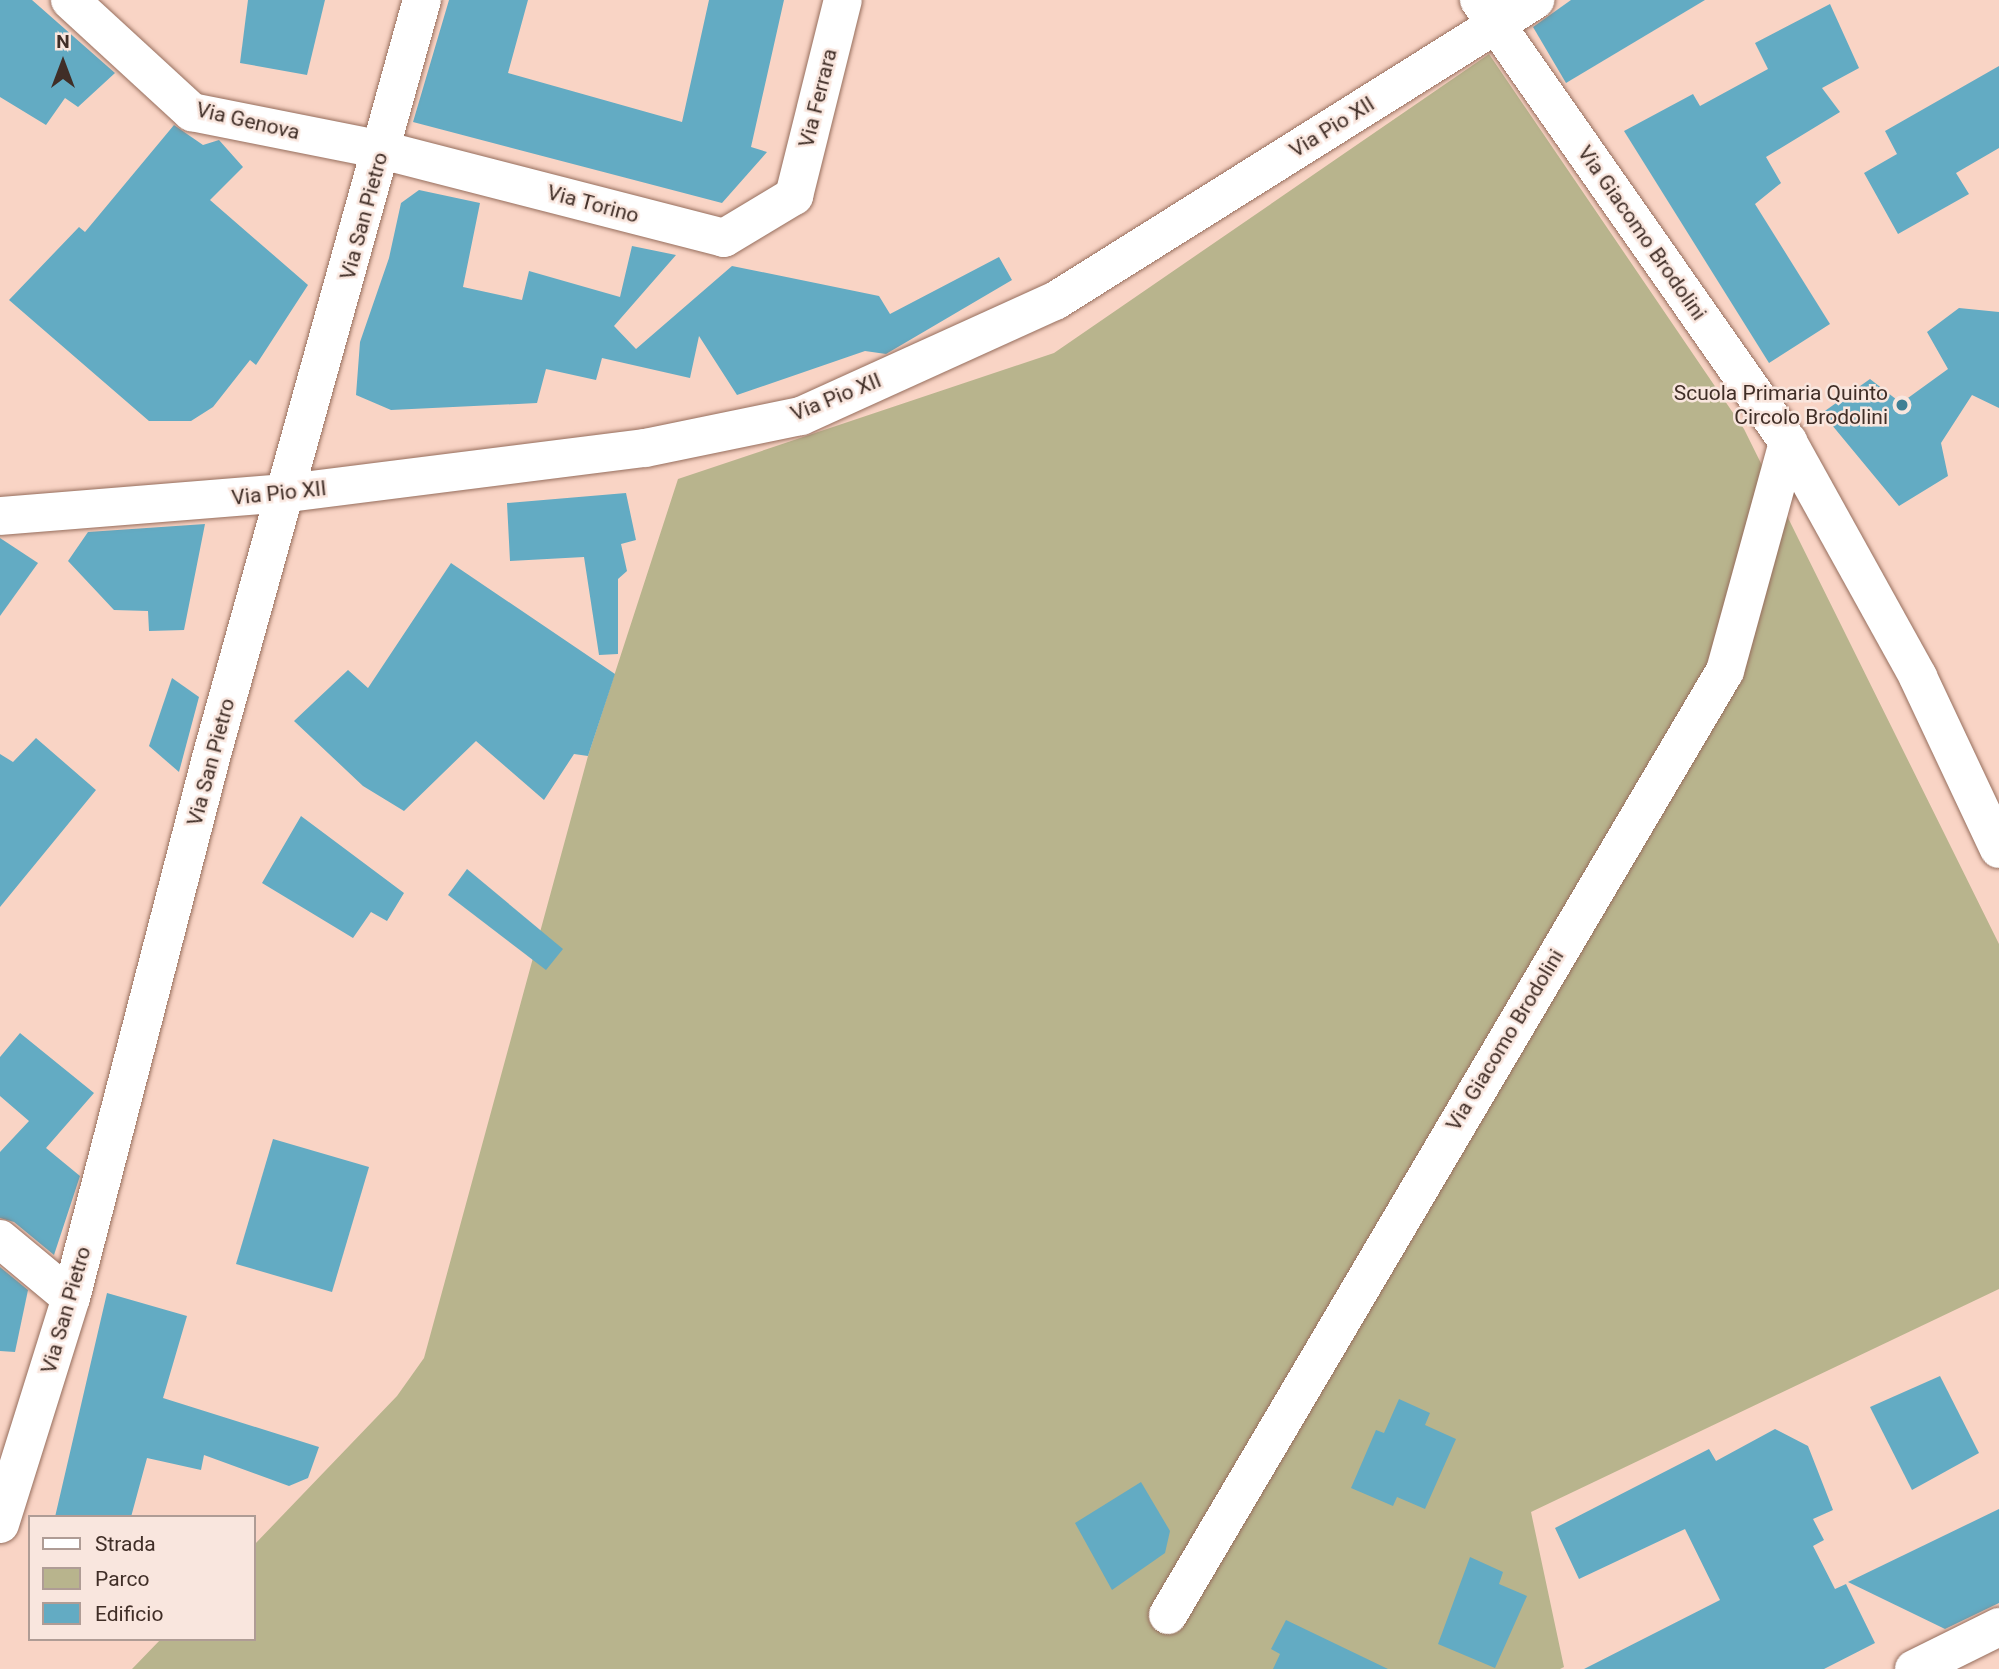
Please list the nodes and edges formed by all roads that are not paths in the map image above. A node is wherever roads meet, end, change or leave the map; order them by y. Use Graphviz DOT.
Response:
graph roads {
  1 [pos="70,0"];
  2 [pos="422,0"];
  3 [pos="843,0"];
  4 [pos="1535,0"];
  5 [pos="1488,12"];
  6 [pos="382,150"];
  7 [pos="794,195"];
  8 [pos="1788,442"];
  9 [pos="288,493"];
  10 [pos="0,516"];
  11 [pos="1999,849"];
  12 [pos="0,1239"];
  13 [pos="71,1298"];
  14 [pos="0,1524"];
  15 [pos="1168,1615"];
  16 [pos="1999,1628"];
  17 [pos="1914,1669"];
  1 -- 6 [label="street, Via Genova"];
  2 -- 6 [label="street, Via San Pietro"];
  3 -- 7 [label="street, Via Ferrara"];
  4 -- 5 [label="street, Via Pio XII"];
  5 -- 8 [label="street, Via Giacomo Brodolini"];
  5 -- 9 [label="street, Via Pio XII"];
  6 -- 7 [label="street, Via Torino"];
  6 -- 9 [label="street, Via San Pietro"];
  8 -- 11 [label="street, Via Giacomo Brodolini"];
  8 -- 15 [label="street, Via Giacomo Brodolini"];
  9 -- 10 [label="street, Via Pio XII"];
  9 -- 13 [label="street, Via San Pietro"];
  12 -- 13 [label="street"];
  13 -- 14 [label="street, Via San Pietro"];
  16 -- 17 [label="street"];
}
